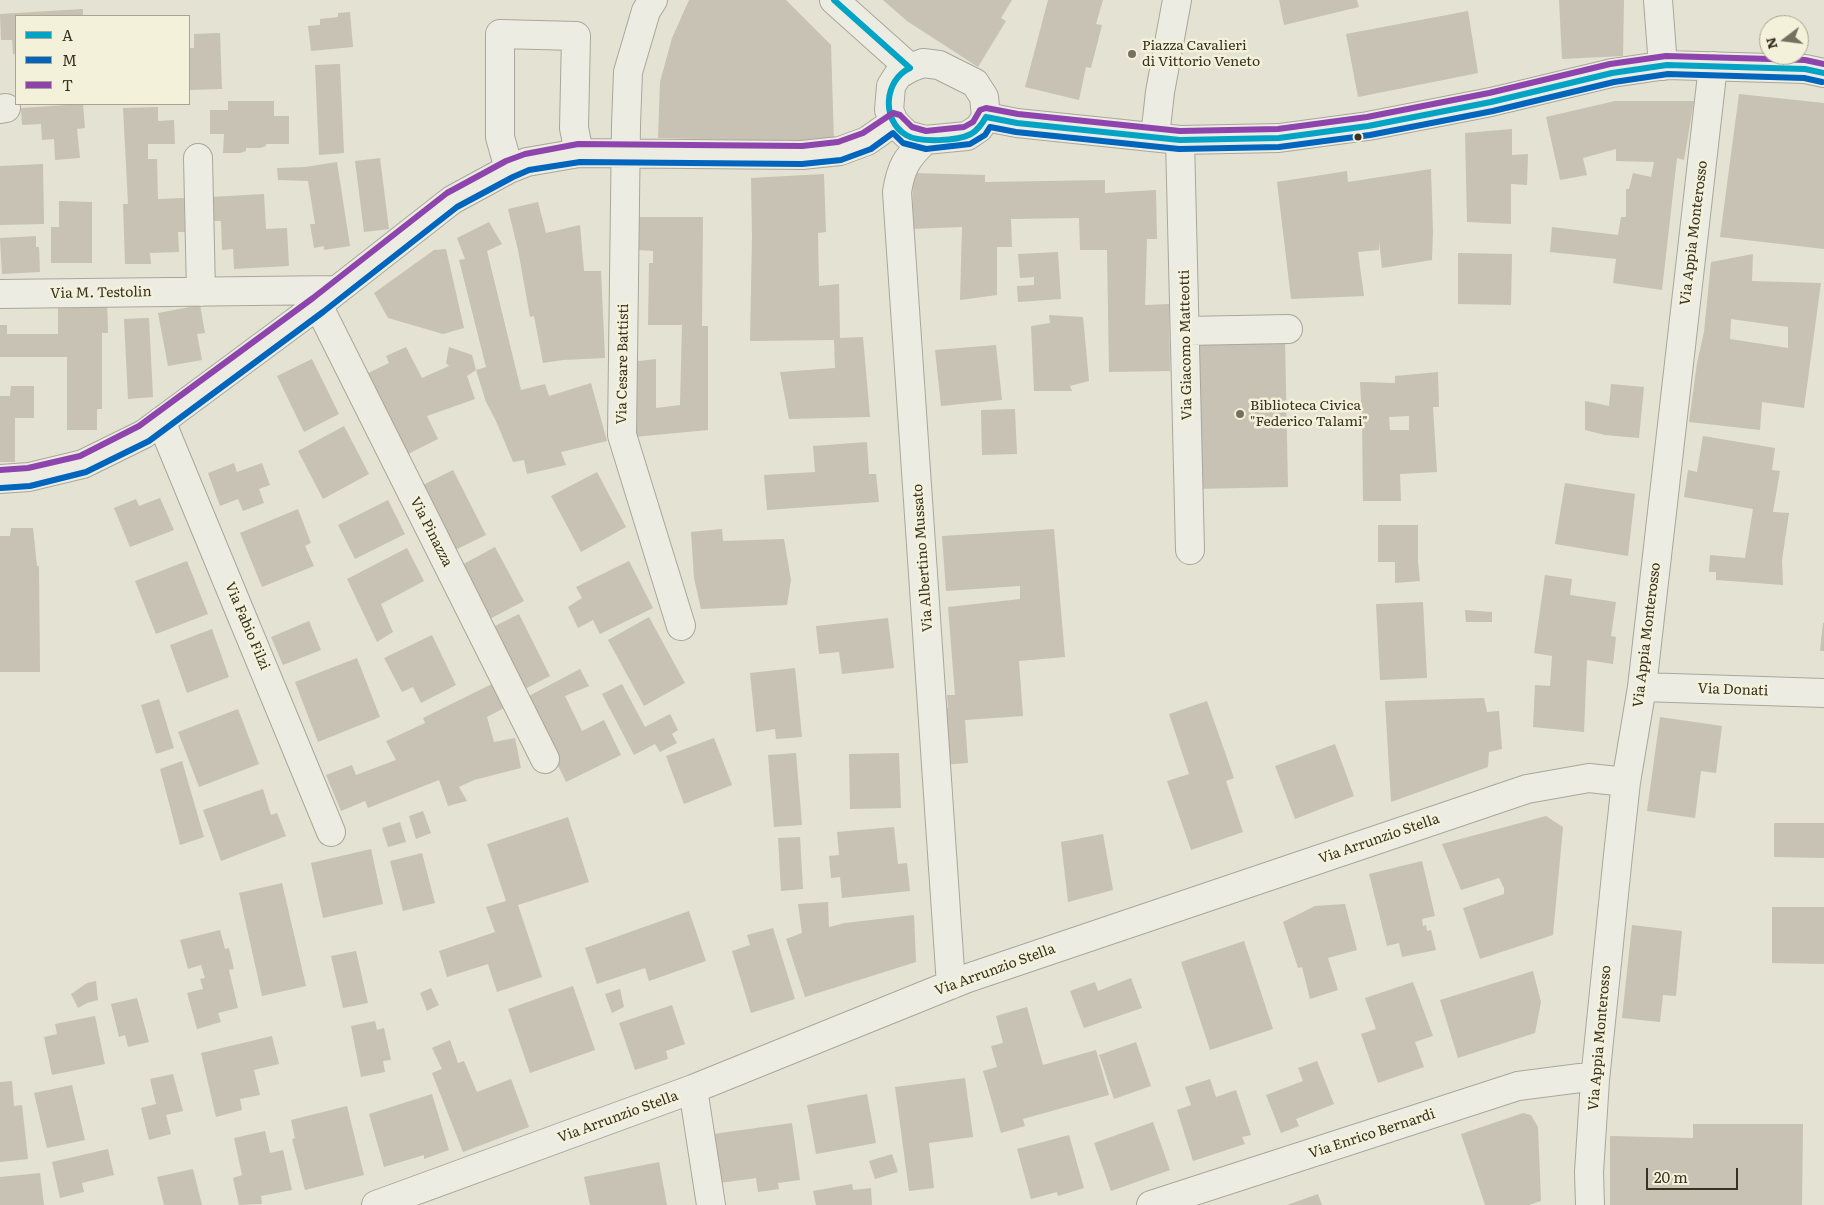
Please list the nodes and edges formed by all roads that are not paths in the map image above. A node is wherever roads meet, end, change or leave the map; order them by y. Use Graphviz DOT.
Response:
graph roads {
  1 [pos="653,0"];
  2 [pos="834,0"];
  3 [pos="1177,0"];
  4 [pos="1658,0"];
  5 [pos="1663,66"];
  6 [pos="1713,66"];
  7 [pos="910,68"];
  8 [pos="1824,72"];
  9 [pos="986,117"];
  10 [pos="894,122"];
  11 [pos="1168,139"];
  12 [pos="925,140"];
  13 [pos="578,153"];
  14 [pos="626,154"];
  15 [pos="198,158"];
  16 [pos="509,169"];
  17 [pos="201,292"];
  18 [pos="0,294"];
  19 [pos="328,298"];
  20 [pos="1288,329"];
  21 [pos="1186,331"];
  22 [pos="161,421"];
  23 [pos="0,479"];
  24 [pos="1190,550"];
  25 [pos="681,626"];
  26 [pos="1642,688"];
  27 [pos="1824,693"];
  28 [pos="545,759"];
  29 [pos="1626,782"];
  30 [pos="331,832"];
  31 [pos="958,982"];
  32 [pos="1595,1080"];
  33 [pos="693,1089"];
  34 [pos="376,1205"];
  35 [pos="711,1205"];
  36 [pos="1151,1205"];
  37 [pos="1590,1205"];
  1 -- 14 [label="street, Via Cesare Battisti"];
  2 -- 7 [label="street"];
  3 -- 11 [label="street"];
  4 -- 5 [label="street"];
  5 -- 6 [label="street"];
  5 -- 11 [label="street"];
  6 -- 8 [label="street"];
  6 -- 26 [label="street, Via Appia Monterosso"];
  7 -- 9 [label="street"];
  7 -- 10 [label="street"];
  9 -- 11 [label="street"];
  9 -- 12 [label="street"];
  10 -- 12 [label="street"];
  10 -- 14 [label="street"];
  11 -- 21 [label="street, Via Giacomo Matteotti"];
  12 -- 31 [label="street, Via Albertino Mussato"];
  13 -- 14 [label="street"];
  13 -- 16 [label="street"];
  13 -- 16 [label="street"];
  14 -- 25 [label="street, Via Cesare Battisti"];
  15 -- 17 [label="street"];
  16 -- 19 [label="street"];
  17 -- 18 [label="street, Via M. Testolin"];
  17 -- 19 [label="street, Via M. Testolin"];
  19 -- 22 [label="street"];
  19 -- 28 [label="street, Via Pinazza"];
  20 -- 21 [label="street"];
  21 -- 24 [label="street, Via Giacomo Matteotti"];
  22 -- 23 [label="street"];
  22 -- 30 [label="street, Via Fabio Filzi"];
  26 -- 27 [label="street, Via Donati"];
  26 -- 29 [label="street, Via Appia Monterosso"];
  29 -- 31 [label="street, Via Arrunzio Stella"];
  29 -- 32 [label="street, Via Appia Monterosso"];
  31 -- 33 [label="street, Via Arrunzio Stella"];
  32 -- 36 [label="street, Via Enrico Bernardi"];
  32 -- 37 [label="street, Via Appia Monterosso"];
  33 -- 34 [label="street, Via Arrunzio Stella"];
  33 -- 35 [label="street"];
}
